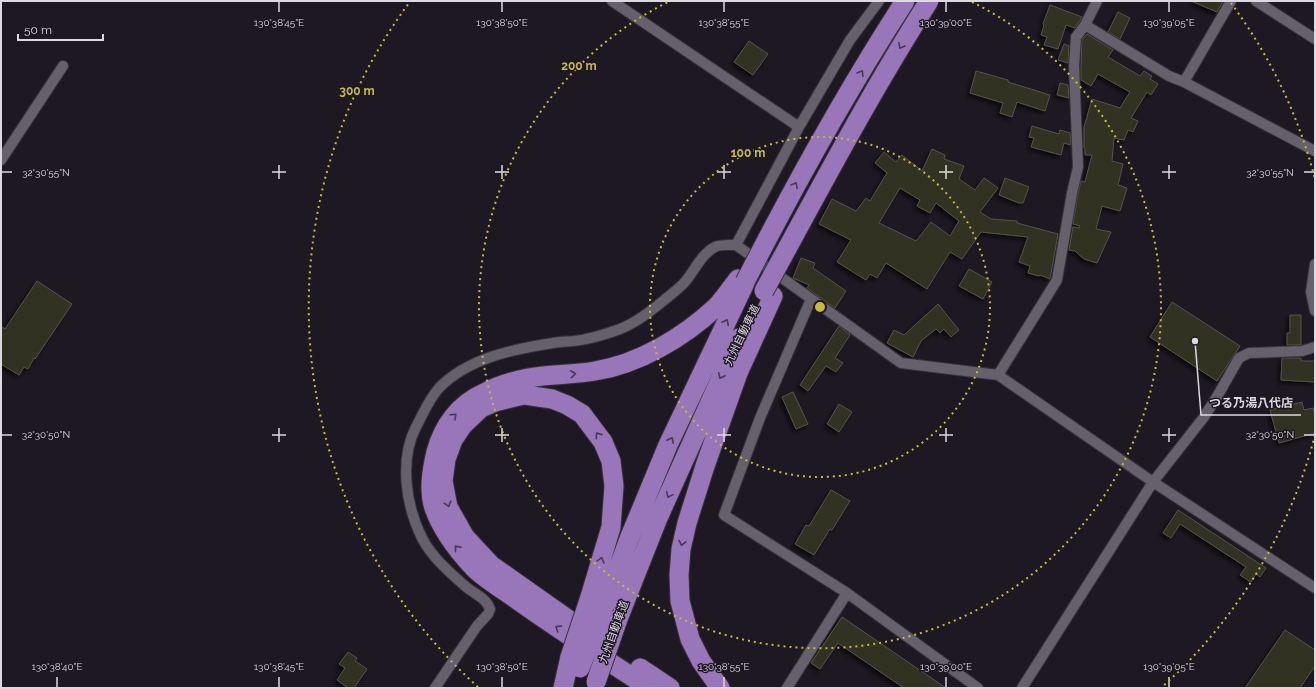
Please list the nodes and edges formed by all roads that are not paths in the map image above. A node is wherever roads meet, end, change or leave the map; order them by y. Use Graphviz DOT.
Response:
graph roads {
  1 [pos="612,1"];
  2 [pos="879,1"];
  3 [pos="905,1"];
  4 [pos="929,1"];
  5 [pos="1097,1"];
  6 [pos="1231,1"];
  7 [pos="1256,1"];
  8 [pos="1085,25"];
  9 [pos="1315,39"];
  10 [pos="63,66"];
  11 [pos="1184,82"];
  12 [pos="799,127"];
  13 [pos="1315,151"];
  14 [pos="1,160"];
  15 [pos="736,245"];
  16 [pos="1315,264"];
  17 [pos="742,280"];
  18 [pos="768,293"];
  19 [pos="811,299"];
  20 [pos="1315,311"];
  21 [pos="1315,347"];
  22 [pos="998,375"];
  23 [pos="1153,482"];
  24 [pos="1315,588"];
  25 [pos="847,593"];
  26 [pos="597,601"];
  27 [pos="575,662"];
  28 [pos="595,685"];
  29 [pos="435,688"];
  30 [pos="563,688"];
  31 [pos="574,688"];
  32 [pos="649,688"];
  33 [pos="670,688"];
  34 [pos="720,688"];
  35 [pos="787,688"];
  36 [pos="978,688"];
  37 [pos="1022,688"];
  1 -- 12 [label="street"];
  2 -- 12 [label="street"];
  17 -- 3 [label="highway, 九州自動車道, one-way, bridge"];
  4 -- 18 [label="highway, one-way, bridge"];
  5 -- 8 [label="street"];
  6 -- 11 [label="street"];
  7 -- 9 [label="street"];
  8 -- 11 [label="street"];
  8 -- 22 [label="street"];
  10 -- 14 [label="street"];
  11 -- 13 [label="street"];
  12 -- 15 [label="street"];
  15 -- 19 [label="street"];
  15 -- 29 [label="street"];
  16 -- 20 [label="street"];
  26 -- 17 [label="highway, 九州自動車道, one-way"];
  32 -- 17 [label="highway, one-way"];
  18 -- 28 [label="highway, 九州自動車道, one-way, bridge"];
  18 -- 34 [label="highway, one-way"];
  19 -- 22 [label="street"];
  19 -- 25 [label="street"];
  21 -- 23 [label="street"];
  22 -- 23 [label="street"];
  23 -- 24 [label="street"];
  23 -- 37 [label="street"];
  25 -- 35 [label="street"];
  25 -- 36 [label="street"];
  26 -- 27 [label="highway, 九州自動車道, bridge"];
  26 -- 33 [label="highway, one-way"];
  27 -- 30 [label="highway"];
  27 -- 31 [label="highway, 九州自動車道"];
}
